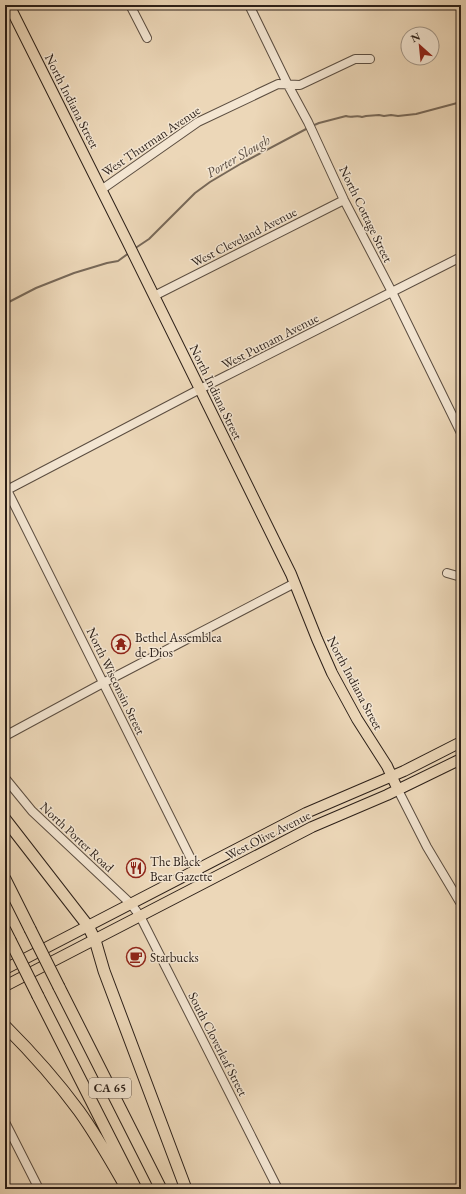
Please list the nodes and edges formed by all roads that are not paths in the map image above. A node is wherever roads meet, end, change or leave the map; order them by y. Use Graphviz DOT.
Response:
graph roads {
  1 [pos="9,5"];
  2 [pos="130,5"];
  3 [pos="249,5"];
  4 [pos="147,38"];
  5 [pos="370,59"];
  6 [pos="288,85"];
  7 [pos="101,190"];
  8 [pos="344,200"];
  9 [pos="461,257"];
  10 [pos="392,292"];
  11 [pos="154,296"];
  12 [pos="200,389"];
  13 [pos="461,433"];
  14 [pos="6,490"];
  15 [pos="447,573"];
  16 [pos="461,577"];
  17 [pos="295,583"];
  18 [pos="103,683"];
  19 [pos="5,736"];
  20 [pos="461,742"];
  21 [pos="461,759"];
  22 [pos="392,776"];
  23 [pos="5,778"];
  24 [pos="398,790"];
  25 [pos="5,819"];
  26 [pos="196,870"];
  27 [pos="5,879"];
  28 [pos="203,883"];
  29 [pos="461,904"];
  30 [pos="136,910"];
  31 [pos="88,926"];
  32 [pos="5,930"];
  33 [pos="95,940"];
  34 [pos="5,969"];
  35 [pos="5,986"];
  36 [pos="5,1026"];
  37 [pos="5,1122"];
  38 [pos="40,1189"];
  39 [pos="127,1189"];
  40 [pos="136,1189"];
  41 [pos="162,1189"];
  42 [pos="186,1189"];
  43 [pos="278,1189"];
  1 -- 7 [label="main road, North Indiana Street"];
  2 -- 4 [label="street"];
  3 -- 6 [label="street, North Cottage Street"];
  5 -- 6 [label="street, West Thurman Avenue"];
  6 -- 7 [label="street, West Thurman Avenue"];
  6 -- 8 [label="street, North Cottage Street"];
  7 -- 11 [label="main road, North Indiana Street"];
  8 -- 10 [label="street, North Cottage Street"];
  8 -- 11 [label="street, West Cleveland Avenue"];
  9 -- 10 [label="street, West Putnam Avenue"];
  10 -- 12 [label="street, West Putnam Avenue"];
  10 -- 13 [label="street, North Cottage Street"];
  11 -- 12 [label="main road, North Indiana Street"];
  12 -- 14 [label="street, West Putnam Avenue"];
  12 -- 17 [label="main road, North Indiana Street"];
  14 -- 18 [label="street, North Wisconsin Street"];
  15 -- 16 [label="street"];
  17 -- 18 [label="street"];
  17 -- 22 [label="main road, North Indiana Street"];
  18 -- 19 [label="street"];
  18 -- 26 [label="street, North Wisconsin Street"];
  20 -- 22 [label="main road, West Olive Avenue"];
  21 -- 24 [label="main road, West Olive Avenue"];
  22 -- 24 [label="main road, North Indiana Street"];
  22 -- 26 [label="main road, West Olive Avenue"];
  23 -- 30 [label="street, North Porter Road"];
  24 -- 28 [label="main road, West Olive Avenue"];
  24 -- 29 [label="street"];
  25 -- 31 [label="highway"];
  26 -- 28 [label="street, North Wisconsin Street"];
  26 -- 30 [label="main road, West Olive Avenue"];
  27 -- 41 [label="highway, CA 65, bridge"];
  28 -- 30 [label="main road, West Olive Avenue"];
  30 -- 31 [label="main road, West Olive Avenue"];
  30 -- 33 [label="main road, West Olive Avenue"];
  30 -- 43 [label="street, South Cloverleaf Street"];
  31 -- 33 [label="highway"];
  31 -- 34 [label="main road, West Olive Avenue"];
  32 -- 40 [label="highway, CA 65, bridge"];
  33 -- 35 [label="main road, West Olive Avenue"];
  33 -- 42 [label="highway"];
  36 -- 39 [label="highway"];
  37 -- 38 [label="street"];
}
